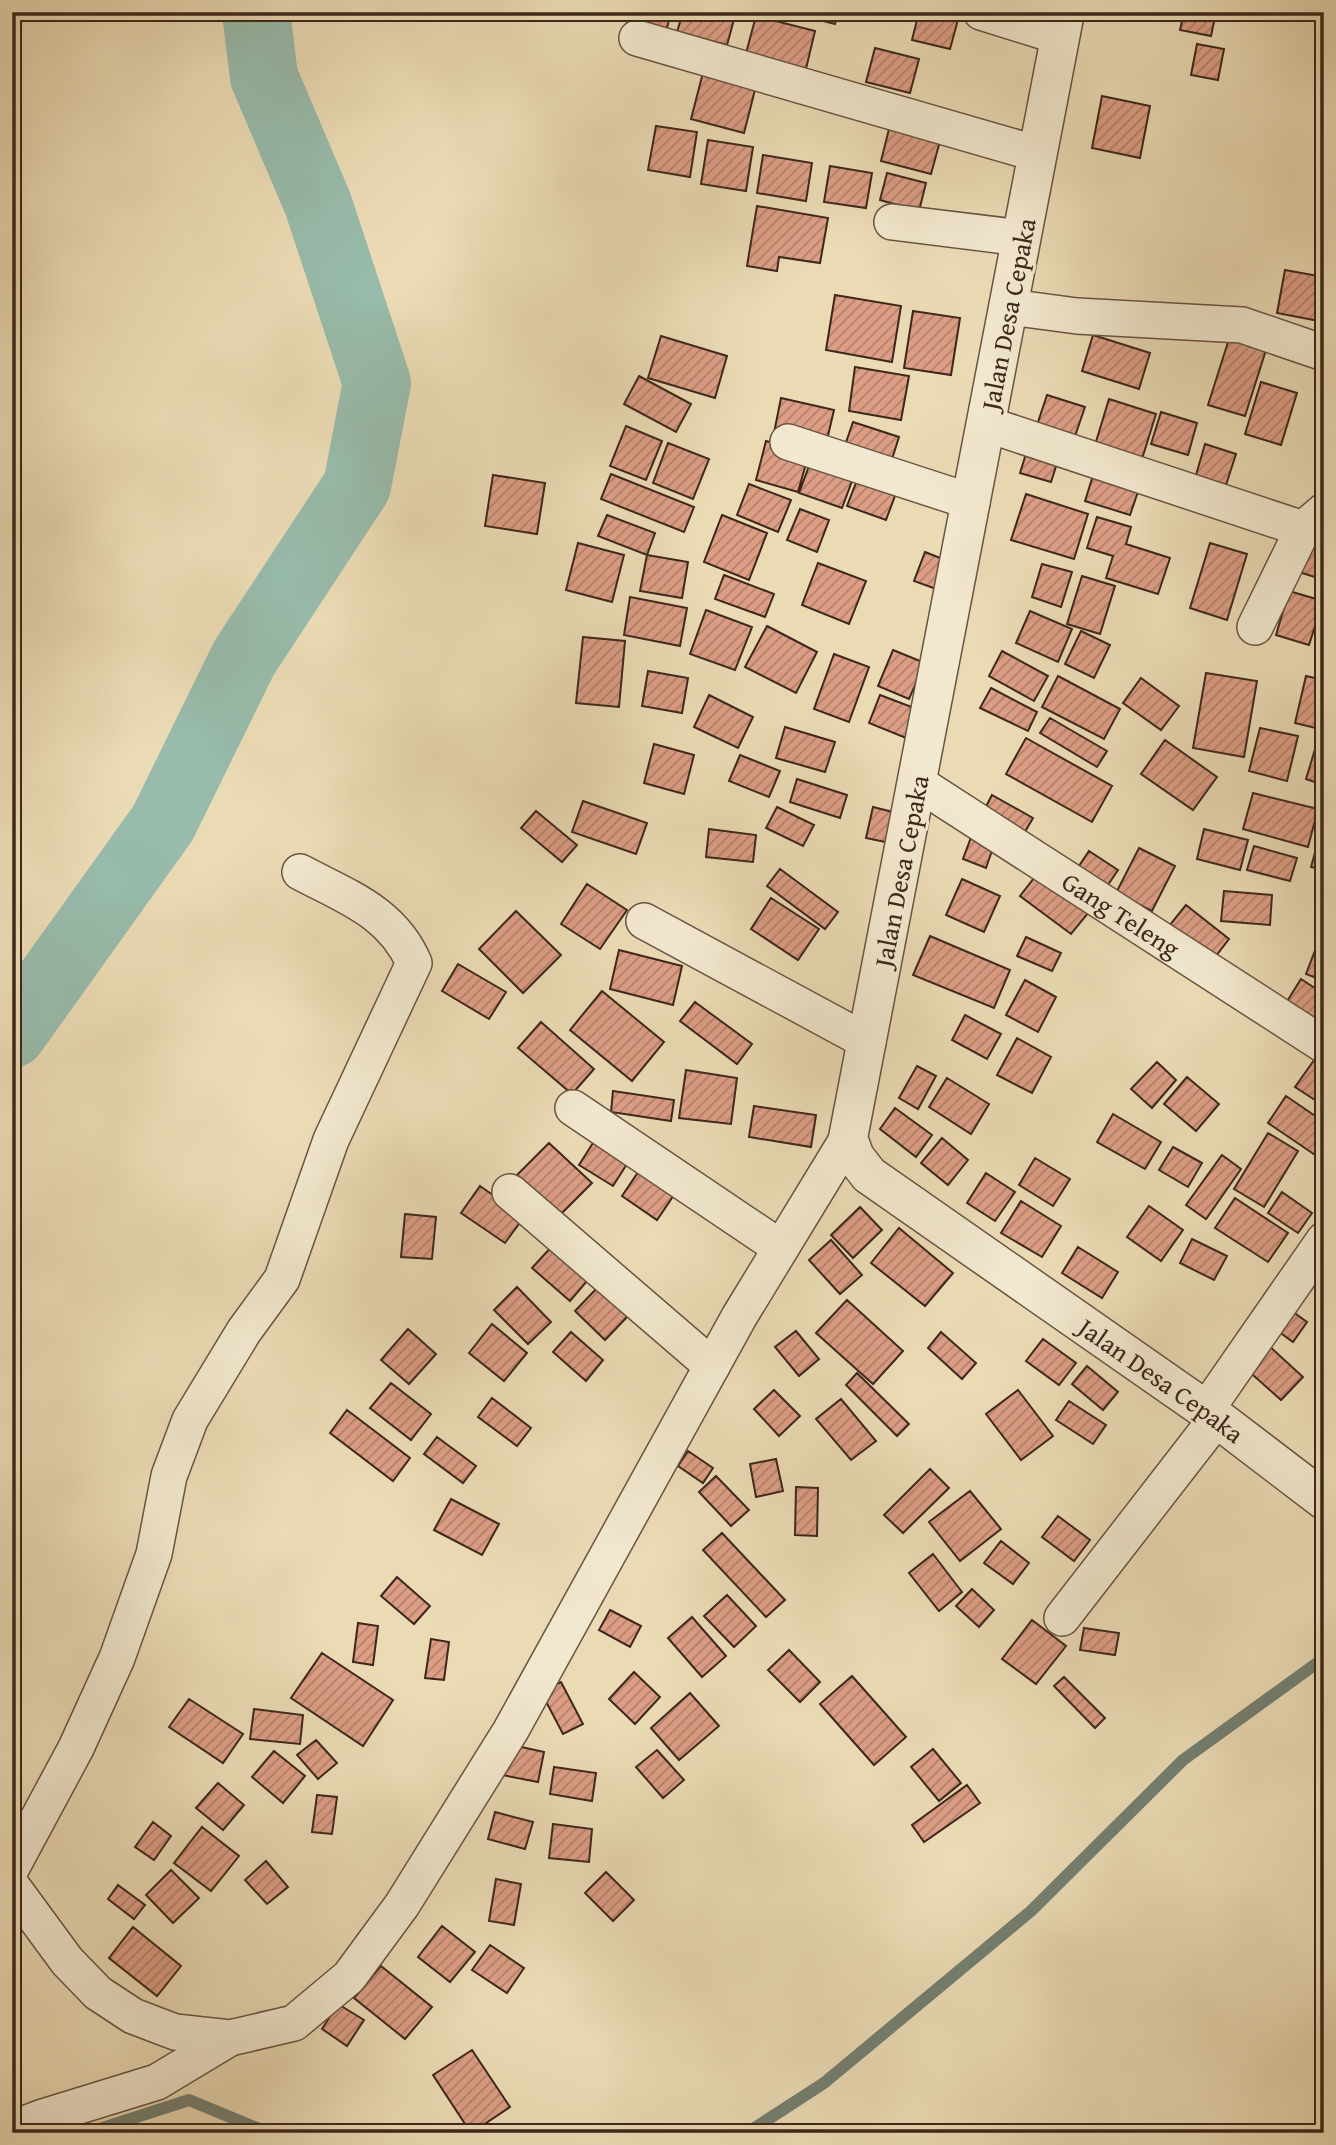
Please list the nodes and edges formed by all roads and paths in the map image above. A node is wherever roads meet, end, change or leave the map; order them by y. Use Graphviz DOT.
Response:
graph roads {
  1 [pos="981,12"];
  2 [pos="1063,25"];
  3 [pos="637,38"];
  4 [pos="1038,154"];
  5 [pos="892,222"];
  6 [pos="1022,238"];
  7 [pos="1009,307"];
  8 [pos="1324,353"];
  9 [pos="986,424"];
  10 [pos="788,442"];
  11 [pos="972,502"];
  12 [pos="1313,520"];
  13 [pos="1255,628"];
  14 [pos="918,783"];
  15 [pos="300,872"];
  16 [pos="644,920"];
  17 [pos="867,1042"];
  18 [pos="1324,1045"];
  19 [pos="573,1108"];
  20 [pos="848,1138"];
  21 [pos="510,1192"];
  22 [pos="1324,1240"];
  23 [pos="781,1248"];
  24 [pos="712,1366"];
  25 [pos="1211,1414"];
  26 [pos="1324,1500"];
  27 [pos="1062,1618"];
  28 [pos="12,1867"];
  29 [pos="12,1886"];
  30 [pos="230,2038"];
  31 [pos="12,2129"];
  1 -- 2 [label="street"];
  2 -- 4 [label="street, Jalan Desa Cepaka"];
  3 -- 4 [label="street"];
  4 -- 6 [label="street, Jalan Desa Cepaka"];
  5 -- 6 [label="street"];
  6 -- 7 [label="street, Jalan Desa Cepaka"];
  7 -- 8 [label="street"];
  7 -- 9 [label="street, Jalan Desa Cepaka"];
  9 -- 11 [label="street, Jalan Desa Cepaka"];
  9 -- 12 [label="street"];
  10 -- 11 [label="street"];
  11 -- 14 [label="street, Jalan Desa Cepaka"];
  12 -- 13 [label="street"];
  14 -- 17 [label="street, Jalan Desa Cepaka"];
  14 -- 18 [label="street, Gang Teleng"];
  15 -- 28 [label="street"];
  16 -- 17 [label="street"];
  17 -- 20 [label="street, Jalan Desa Cepaka"];
  19 -- 23 [label="street"];
  20 -- 23 [label="street"];
  20 -- 25 [label="street, Jalan Desa Cepaka"];
  21 -- 24 [label="street"];
  22 -- 25 [label="street"];
  23 -- 24 [label="street"];
  24 -- 30 [label="street"];
  25 -- 26 [label="street, Jalan Desa Cepaka"];
  25 -- 27 [label="street"];
  29 -- 30 [label="street"];
  30 -- 31 [label="street"];
}
